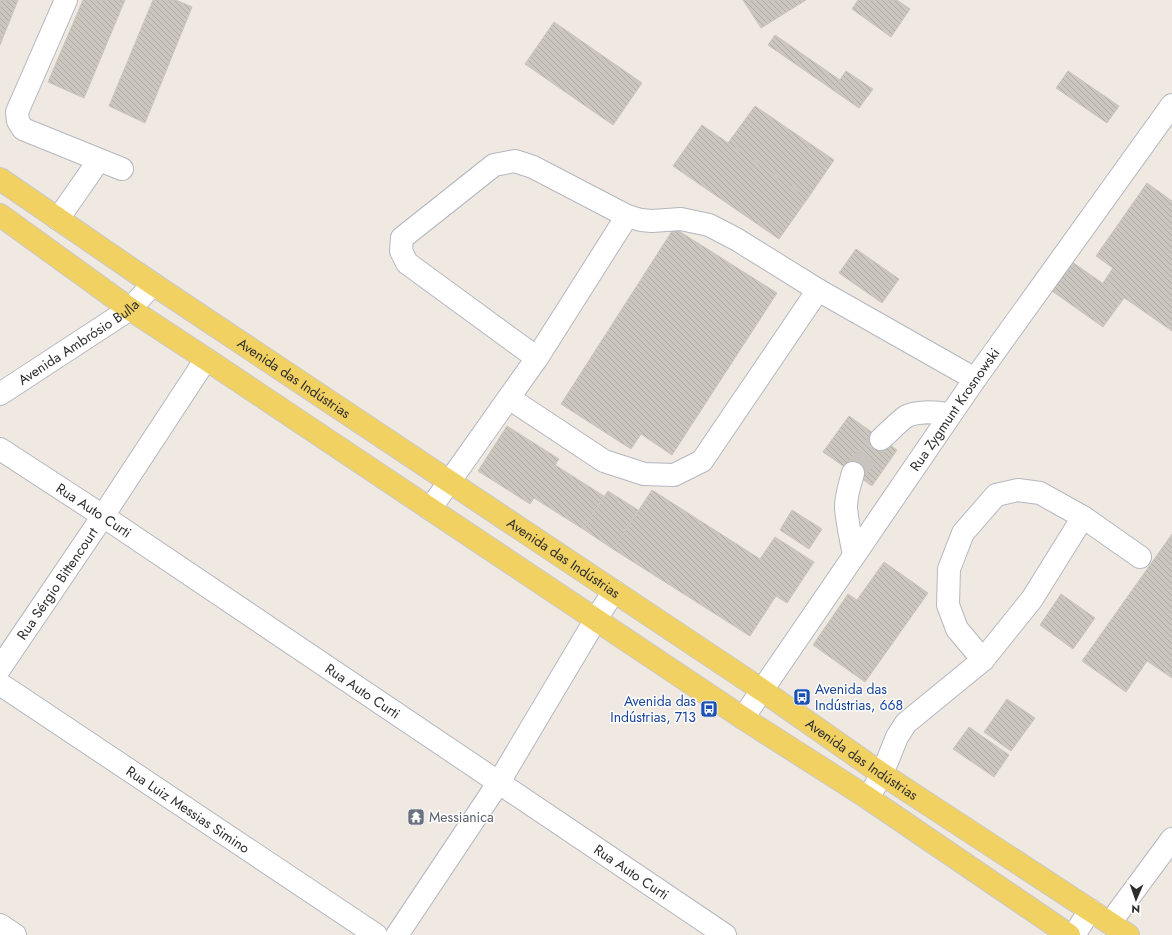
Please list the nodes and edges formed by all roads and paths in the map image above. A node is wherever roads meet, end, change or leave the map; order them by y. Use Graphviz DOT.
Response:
graph roads {
  1 [pos="66,0"];
  2 [pos="1172,105"];
  3 [pos="1165,130"];
  4 [pos="99,160"];
  5 [pos="122,169"];
  6 [pos="0,179"];
  7 [pos="0,215"];
  8 [pos="627,216"];
  9 [pos="58,219"];
  10 [pos="153,284"];
  11 [pos="818,290"];
  12 [pos="130,310"];
  13 [pos="206,358"];
  14 [pos="537,358"];
  15 [pos="974,379"];
  16 [pos="0,394"];
  17 [pos="509,398"];
  18 [pos="950,414"];
  19 [pos="881,438"];
  20 [pos="0,449"];
  21 [pos="854,473"];
  22 [pos="450,482"];
  23 [pos="430,509"];
  24 [pos="103,516"];
  25 [pos="1083,517"];
  26 [pos="854,555"];
  27 [pos="1140,557"];
  28 [pos="614,591"];
  29 [pos="596,619"];
  30 [pos="983,660"];
  31 [pos="0,668"];
  32 [pos="0,684"];
  33 [pos="762,690"];
  34 [pos="743,718"];
  35 [pos="882,774"];
  36 [pos="498,782"];
  37 [pos="868,798"];
  38 [pos="1172,839"];
  39 [pos="1090,910"];
  40 [pos="0,925"];
  41 [pos="1119,929"];
  42 [pos="15,935"];
  43 [pos="376,935"];
  44 [pos="397,935"];
  45 [pos="725,935"];
  46 [pos="1069,935"];
  47 [pos="1074,935"];
  1 -- 4 [label="street"];
  2 -- 3 [label="street, Rua Zygmunt Krosnowski"];
  3 -- 15 [label="street, Rua Zygmunt Krosnowski"];
  4 -- 5 [label="street"];
  4 -- 9 [label="street"];
  6 -- 9 [label="main road, Avenida das Indústrias"];
  7 -- 12 [label="main road, Avenida das Indústrias"];
  8 -- 11 [label="street"];
  8 -- 14 [label="street"];
  8 -- 14 [label="street"];
  9 -- 10 [label="main road, Avenida das Indústrias"];
  10 -- 12 [label="street, Avenida Ambrósio Bulla"];
  10 -- 22 [label="main road, Avenida das Indústrias"];
  11 -- 15 [label="street"];
  11 -- 17 [label="street"];
  12 -- 13 [label="main road, Avenida das Indústrias"];
  12 -- 16 [label="street, Avenida Ambrósio Bulla"];
  13 -- 23 [label="main road, Avenida das Indústrias"];
  13 -- 24 [label="street, Rua Sérgio Bittencourt"];
  14 -- 17 [label="street"];
  15 -- 18 [label="street, Rua Zygmunt Krosnowski"];
  17 -- 22 [label="street"];
  18 -- 19 [label="street"];
  18 -- 26 [label="street, Rua Zygmunt Krosnowski"];
  20 -- 24 [label="street, Rua Auto Curti"];
  21 -- 26 [label="street"];
  22 -- 23 [label="street"];
  22 -- 28 [label="main road, Avenida das Indústrias"];
  23 -- 29 [label="main road, Avenida das Indústrias"];
  24 -- 31 [label="street, Rua Sérgio Bittencourt"];
  24 -- 36 [label="street, Rua Auto Curti"];
  25 -- 27 [label="street"];
  25 -- 30 [label="street"];
  25 -- 30 [label="street"];
  26 -- 33 [label="street, Rua Zygmunt Krosnowski"];
  28 -- 29 [label="street"];
  28 -- 33 [label="main road, Avenida das Indústrias"];
  29 -- 34 [label="main road, Avenida das Indústrias"];
  29 -- 36 [label="street"];
  30 -- 35 [label="street"];
  32 -- 43 [label="street, Rua Luiz Messias Simino"];
  33 -- 34 [label="street, Rua Zygmunt Krosnowski"];
  33 -- 35 [label="main road, Avenida das Indústrias"];
  34 -- 37 [label="main road, Avenida das Indústrias"];
  35 -- 37 [label="street"];
  35 -- 39 [label="main road, Avenida das Indústrias"];
  36 -- 44 [label="street"];
  36 -- 45 [label="street, Rua Auto Curti"];
  37 -- 46 [label="main road, Avenida das Indústrias"];
  38 -- 41 [label="street"];
  39 -- 41 [label="main road, Avenida das Indústrias"];
  39 -- 47 [label="street"];
  40 -- 42 [label="street"];
}
